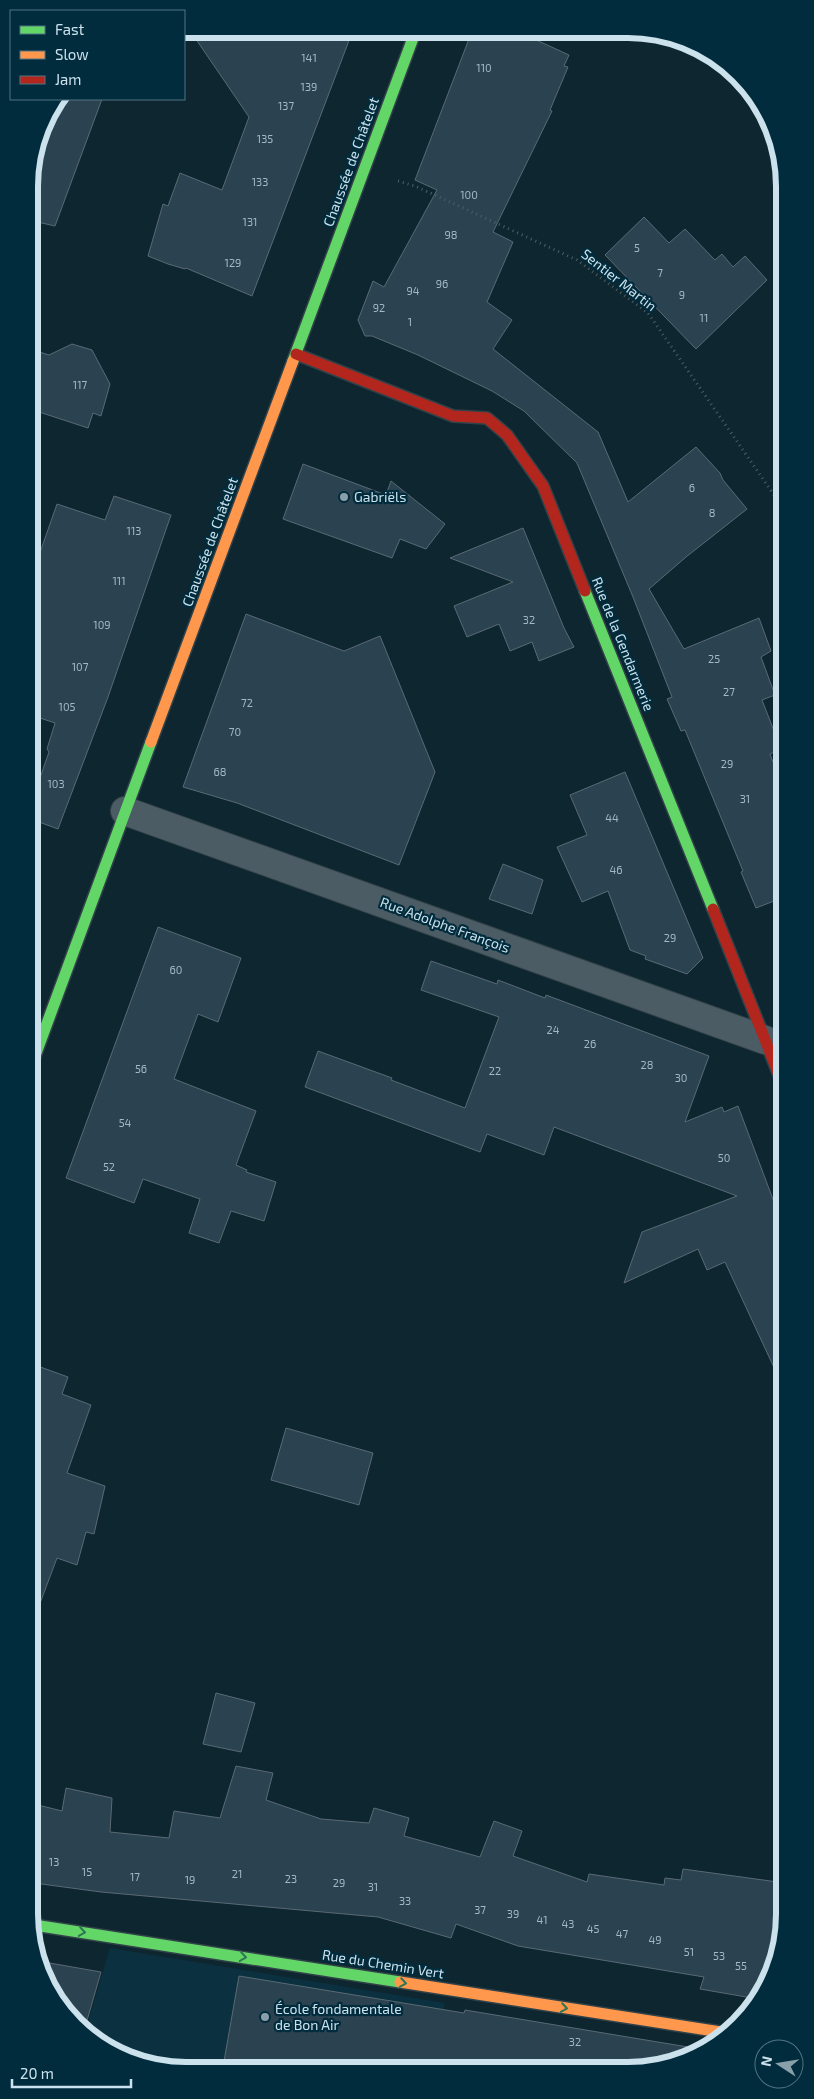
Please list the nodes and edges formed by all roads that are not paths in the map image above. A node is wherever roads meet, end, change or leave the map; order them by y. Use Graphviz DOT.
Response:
graph roads {
  1 [pos="413,38"];
  2 [pos="296,354"];
  3 [pos="126,811"];
  4 [pos="765,1040"];
  5 [pos="38,1048"];
  6 [pos="776,1068"];
  7 [pos="39,1926"];
  8 [pos="718,2032"];
  1 -- 2 [label="street, Chaussée de Châtelet"];
  2 -- 3 [label="street, Chaussée de Châtelet"];
  2 -- 4 [label="street, Rue de la Gendarmerie"];
  3 -- 4 [label="street, Rue Adolphe François"];
  3 -- 5 [label="street, Chaussée de Châtelet"];
  4 -- 6 [label="street, Rue de la Gendarmerie"];
  7 -- 8 [label="street, Rue du Chemin Vert, one-way"];
}
